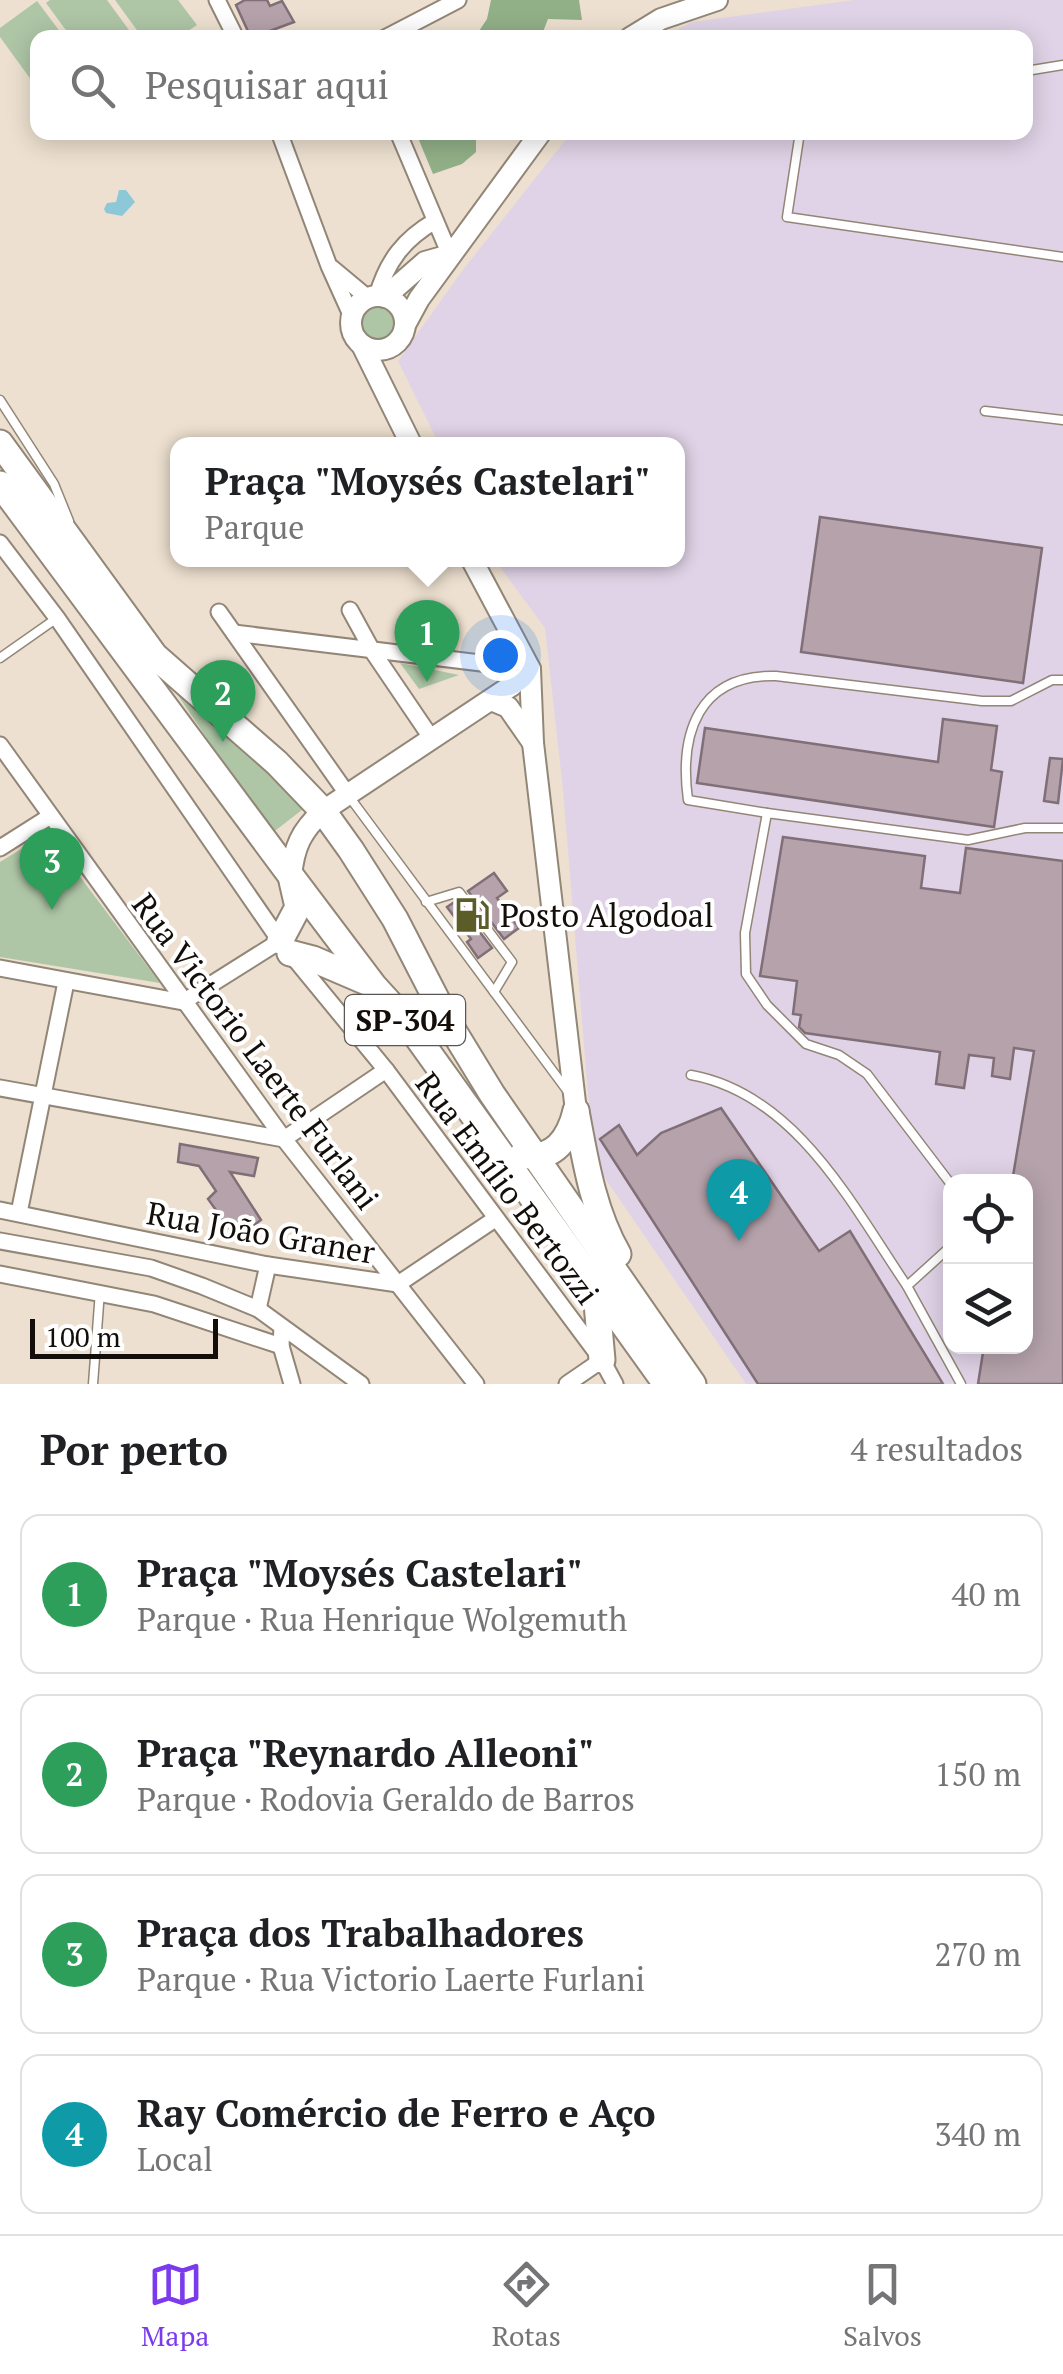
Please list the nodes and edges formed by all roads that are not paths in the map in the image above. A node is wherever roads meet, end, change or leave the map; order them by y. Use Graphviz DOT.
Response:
graph roads {
  1 [pos="217,0"];
  2 [pos="458,0"];
  3 [pos="717,0"];
  4 [pos="232,30"];
  5 [pos="400,30"];
  6 [pos="643,30"];
  7 [pos="1063,65"];
  8 [pos="1033,69"];
  9 [pos="282,140"];
  10 [pos="401,140"];
  11 [pos="535,140"];
  12 [pos="799,140"];
  13 [pos="436,221"];
  14 [pos="450,255"];
  15 [pos="1063,257"];
  16 [pos="328,266"];
  17 [pos="377,297"];
  18 [pos="352,316"];
  19 [pos="406,322"];
  20 [pos="362,345"];
  21 [pos="392,347"];
  22 [pos="0,400"];
  23 [pos="392,406"];
  24 [pos="984,411"];
  25 [pos="1063,420"];
  26 [pos="408,437"];
  27 [pos="0,443"];
  28 [pos="0,484"];
  29 [pos="73,540"];
  30 [pos="0,544"];
  31 [pos="476,567"];
  32 [pos="350,610"];
  33 [pos="218,612"];
  34 [pos="57,618"];
  35 [pos="234,633"];
  36 [pos="373,652"];
  37 [pos="0,658"];
  38 [pos="530,670"];
  39 [pos="1063,680"];
  40 [pos="491,700"];
  41 [pos="432,739"];
  42 [pos="533,743"];
  43 [pos="0,745"];
  44 [pos="348,795"];
  45 [pos="323,812"];
  46 [pos="767,813"];
  47 [pos="49,817"];
  48 [pos="1063,828"];
  49 [pos="0,848"];
  50 [pos="291,876"];
  51 [pos="426,902"];
  52 [pos="285,947"];
  53 [pos="0,968"];
  54 [pos="66,982"];
  55 [pos="374,986"];
  56 [pos="494,992"];
  57 [pos="183,1002"];
  58 [pos="405,1020"];
  59 [pos="386,1070"];
  60 [pos="691,1074"];
  61 [pos="0,1088"];
  62 [pos="43,1095"];
  63 [pos="575,1106"];
  64 [pos="284,1140"];
  65 [pos="537,1156"];
  66 [pos="943,1174"];
  67 [pos="0,1210"];
  68 [pos="20,1214"];
  69 [pos="495,1219"];
  70 [pos="0,1241"];
  71 [pos="943,1253"];
  72 [pos="268,1265"];
  73 [pos="0,1274"];
  74 [pos="595,1281"];
  75 [pos="398,1284"];
  76 [pos="907,1286"];
  77 [pos="100,1292"];
  78 [pos="258,1309"];
  79 [pos="282,1327"];
  80 [pos="281,1346"];
  81 [pos="602,1360"];
  82 [pos="290,1383"];
  83 [pos="93,1384"];
  84 [pos="361,1384"];
  85 [pos="476,1384"];
  86 [pos="568,1384"];
  87 [pos="615,1384"];
  88 [pos="666,1384"];
  89 [pos="693,1384"];
  90 [pos="961,1384"];
  1 -- 4 [label="street"];
  2 -- 5 [label="street"];
  3 -- 6 [label="main road"];
  7 -- 8 [label="lane"];
  9 -- 16 [label="street"];
  10 -- 13 [label="street"];
  11 -- 14 [label="main road"];
  12 -- 15 [label="lane"];
  13 -- 14 [label="street"];
  13 -- 17 [label="street"];
  14 -- 17 [label="main road"];
  14 -- 19 [label="main road"];
  16 -- 17 [label="street"];
  16 -- 18 [label="street"];
  17 -- 18 [label="main road"];
  17 -- 19 [label="main road"];
  18 -- 20 [label="main road"];
  19 -- 21 [label="main road"];
  20 -- 21 [label="main road"];
  20 -- 23 [label="main road"];
  21 -- 23 [label="main road"];
  22 -- 29 [label="lane"];
  23 -- 26 [label="main road"];
  24 -- 25 [label="lane"];
  27 -- 29 [label="highway, SP-304"];
  28 -- 50 [label="highway, SP-304"];
  29 -- 45 [label="highway, SP-304"];
  30 -- 34 [label="street, Rua Emílio Bertozzi"];
  31 -- 38 [label="main road"];
  32 -- 36 [label="street"];
  33 -- 35 [label="street"];
  34 -- 37 [label="lane"];
  34 -- 52 [label="street, Rua Emílio Bertozzi"];
  35 -- 36 [label="street"];
  35 -- 44 [label="street"];
  36 -- 38 [label="street"];
  36 -- 41 [label="street"];
  38 -- 40 [label="main road"];
  38 -- 42 [label="main road"];
  39 -- 46 [label="lane"];
  40 -- 41 [label="main road"];
  40 -- 42 [label="main road"];
  41 -- 44 [label="main road"];
  42 -- 63 [label="main road"];
  43 -- 47 [label="street, Rua Victorio Laerte Furlani"];
  44 -- 45 [label="main road"];
  44 -- 51 [label="lane"];
  45 -- 50 [label="main road"];
  45 -- 65 [label="highway, SP-304"];
  46 -- 48 [label="lane"];
  46 -- 66 [label="lane"];
  47 -- 49 [label="street"];
  47 -- 57 [label="street, Rua Victorio Laerte Furlani"];
  50 -- 52 [label="highway"];
  50 -- 55 [label="highway, SP-304"];
  51 -- 56 [label="lane"];
  51 -- 56 [label="lane"];
  52 -- 55 [label="highway"];
  52 -- 57 [label="street"];
  52 -- 59 [label="street, Rua Emílio Bertozzi"];
  53 -- 54 [label="street"];
  54 -- 57 [label="street"];
  54 -- 62 [label="street"];
  55 -- 58 [label="highway, SP-304"];
  56 -- 63 [label="lane"];
  57 -- 64 [label="street, Rua Victorio Laerte Furlani"];
  58 -- 65 [label="highway"];
  58 -- 74 [label="highway, SP-304"];
  59 -- 64 [label="street"];
  59 -- 69 [label="street, Rua Emílio Bertozzi"];
  60 -- 76 [label="lane"];
  61 -- 62 [label="street"];
  62 -- 64 [label="street"];
  62 -- 68 [label="street"];
  63 -- 65 [label="highway"];
  63 -- 89 [label="highway"];
  64 -- 75 [label="street, Rua Victorio Laerte Furlani"];
  65 -- 89 [label="highway, SP-304"];
  67 -- 68 [label="street, Rua João Graner"];
  68 -- 72 [label="street, Rua João Graner"];
  69 -- 75 [label="street, Rua João Graner"];
  69 -- 81 [label="street, Rua Emílio Bertozzi"];
  70 -- 78 [label="street"];
  71 -- 76 [label="lane"];
  72 -- 75 [label="street, Rua João Graner"];
  72 -- 78 [label="street"];
  73 -- 77 [label="street"];
  74 -- 81 [label="highway"];
  74 -- 88 [label="highway, SP-304"];
  75 -- 85 [label="street, Rua Victorio Laerte Furlani"];
  76 -- 90 [label="lane"];
  77 -- 80 [label="street"];
  77 -- 83 [label="lane"];
  78 -- 79 [label="street"];
  79 -- 80 [label="street"];
  79 -- 84 [label="street"];
  80 -- 82 [label="street"];
  81 -- 86 [label="street"];
  81 -- 87 [label="street, Rua Emílio Bertozzi"];
}
